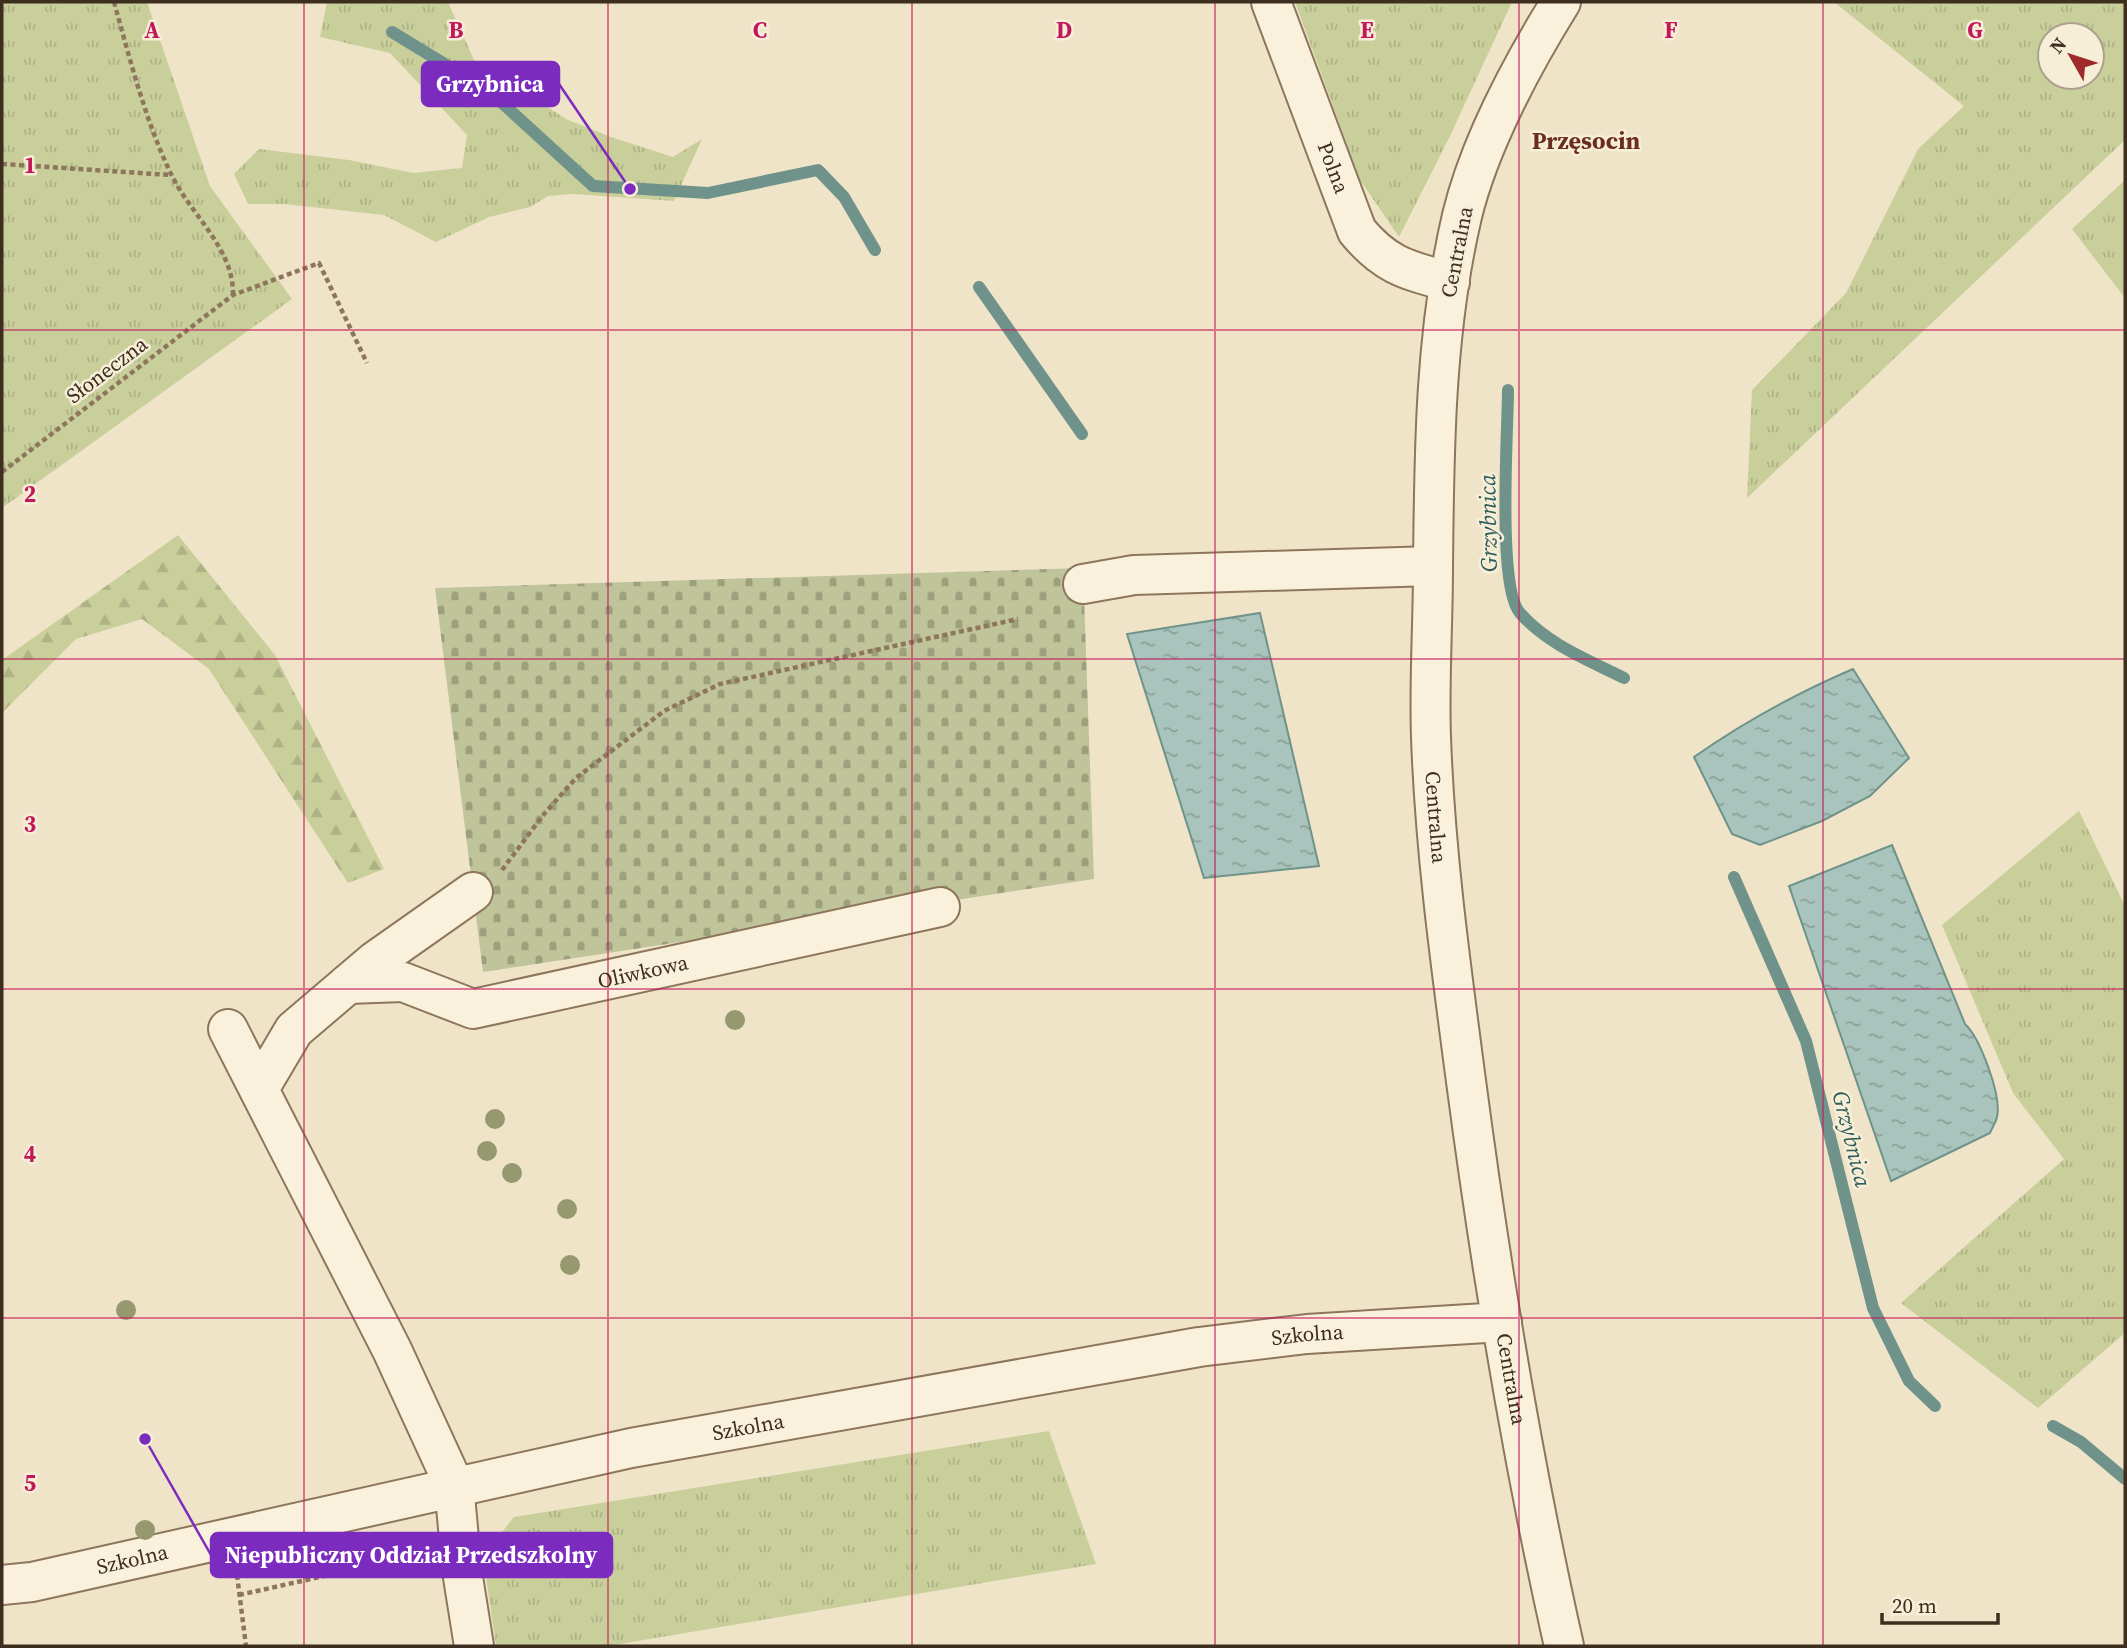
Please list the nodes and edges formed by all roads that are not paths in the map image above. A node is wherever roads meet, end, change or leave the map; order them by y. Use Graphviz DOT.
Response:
graph roads {
  1 [pos="1271,2"];
  2 [pos="1561,2"];
  3 [pos="1450,282"];
  4 [pos="1433,566"];
  5 [pos="1083,584"];
  6 [pos="474,892"];
  7 [pos="940,906"];
  8 [pos="348,984"];
  9 [pos="228,1029"];
  10 [pos="259,1089"];
  11 [pos="1502,1322"];
  12 [pos="454,1485"];
  13 [pos="2,1585"];
  14 [pos="474,1646"];
  15 [pos="1564,1646"];
  1 -- 3 [label="street, Polna"];
  2 -- 3 [label="street, Centralna"];
  3 -- 4 [label="street, Centralna"];
  4 -- 5 [label="street"];
  4 -- 11 [label="street, Centralna"];
  6 -- 8 [label="street"];
  7 -- 8 [label="street, Oliwkowa"];
  8 -- 10 [label="street"];
  9 -- 10 [label="street"];
  10 -- 12 [label="street"];
  11 -- 12 [label="street, Szkolna"];
  11 -- 15 [label="street, Centralna"];
  12 -- 13 [label="street, Szkolna"];
  12 -- 14 [label="street"];
}
